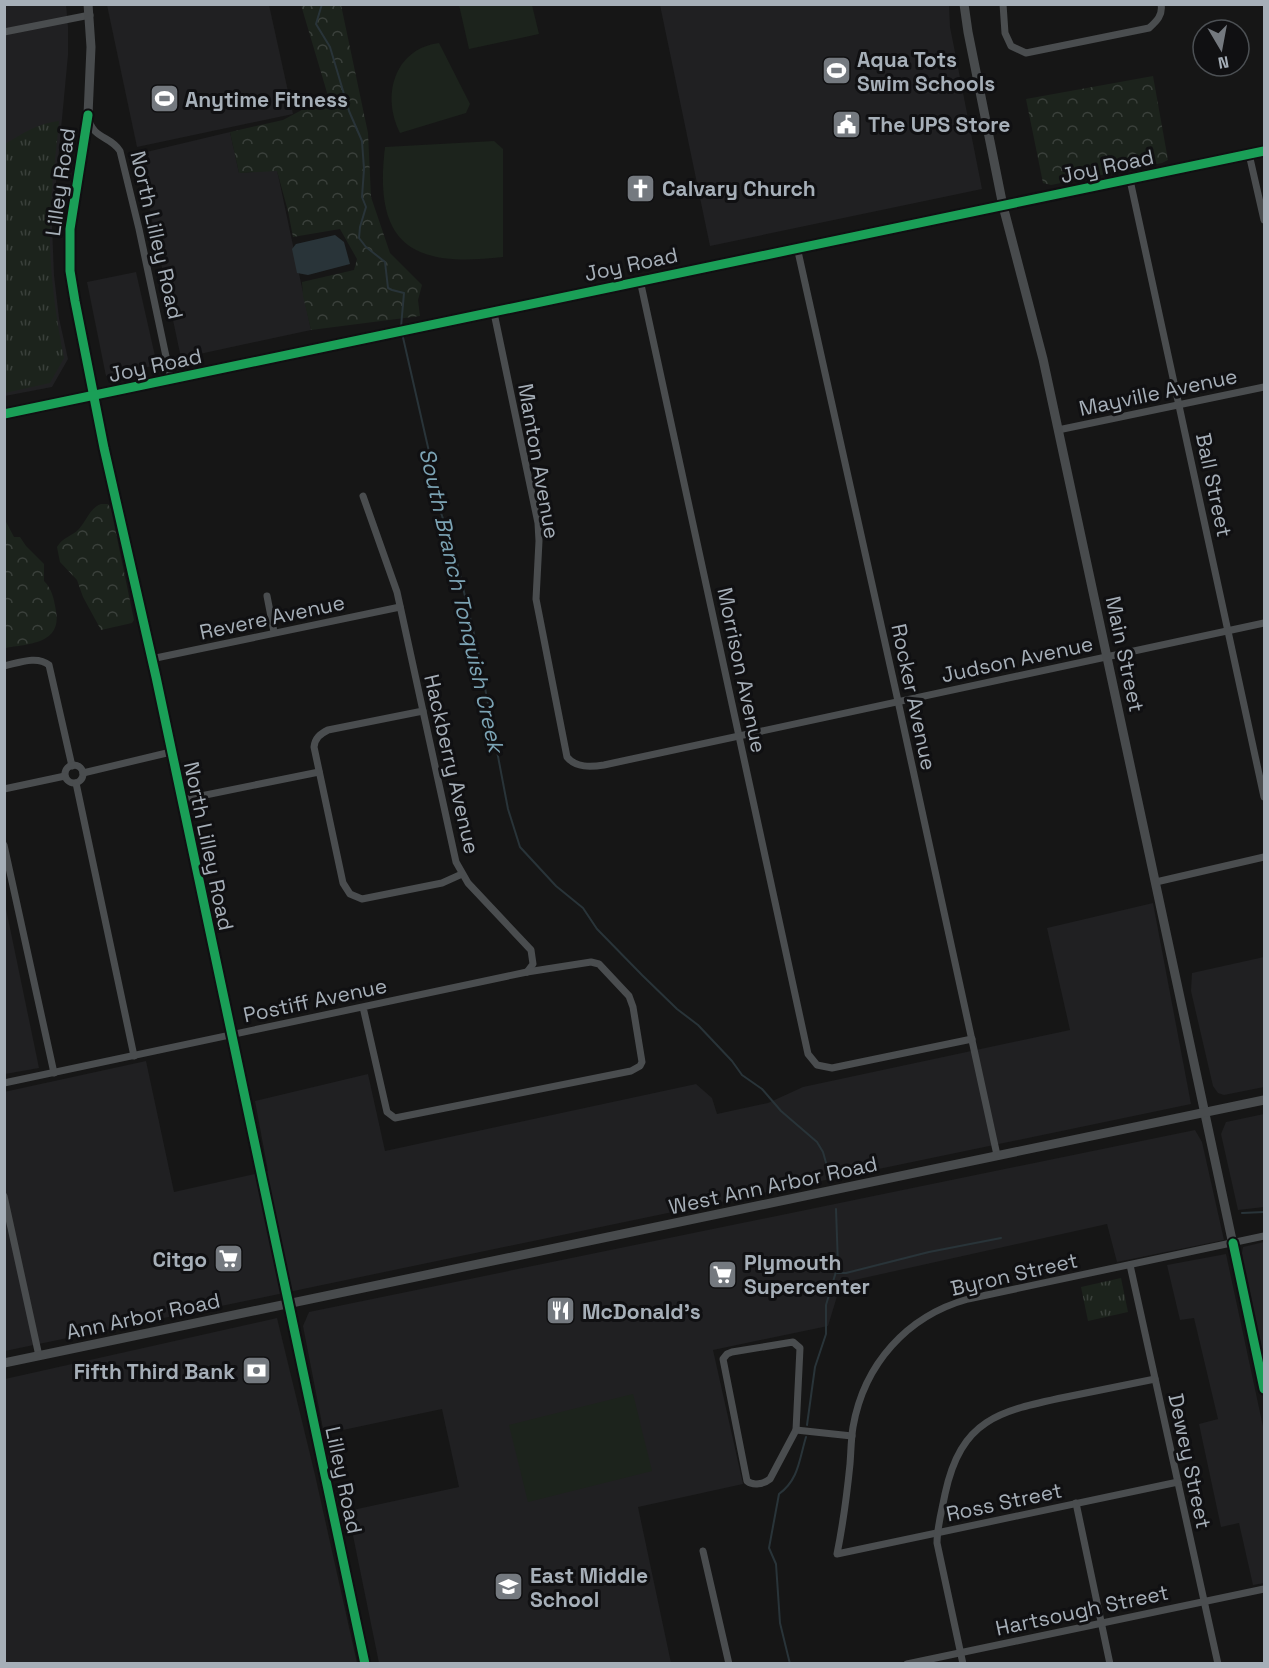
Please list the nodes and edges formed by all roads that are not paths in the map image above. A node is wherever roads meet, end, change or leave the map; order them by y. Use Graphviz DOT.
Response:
graph roads {
  1 [pos="88,4"];
  2 [pos="964,4"];
  3 [pos="1003,4"];
  4 [pos="1161,4"];
  5 [pos="90,15"];
  6 [pos="4,32"];
  7 [pos="88,115"];
  8 [pos="1264,151"];
  9 [pos="1249,154"];
  10 [pos="1130,180"];
  11 [pos="1003,206"];
  12 [pos="1264,220"];
  13 [pos="797,247"];
  14 [pos="640,280"];
  15 [pos="494,313"];
  16 [pos="171,380"];
  17 [pos="1264,387"];
  18 [pos="93,396"];
  19 [pos="1180,404"];
  20 [pos="4,414"];
  21 [pos="1058,430"];
  22 [pos="363,496"];
  23 [pos="267,596"];
  24 [pos="400,606"];
  25 [pos="1264,623"];
  26 [pos="1227,630"];
  27 [pos="274,632"];
  28 [pos="1107,656"];
  29 [pos="151,659"];
  30 [pos="4,666"];
  31 [pos="898,701"];
  32 [pos="423,711"];
  33 [pos="740,736"];
  34 [pos="171,752"];
  35 [pos="567,757"];
  36 [pos="72,765"];
  37 [pos="319,772"];
  38 [pos="83,773"];
  39 [pos="65,776"];
  40 [pos="76,783"];
  41 [pos="4,789"];
  42 [pos="1264,797"];
  43 [pos="182,800"];
  44 [pos="4,845"];
  45 [pos="1264,857"];
  46 [pos="462,874"];
  47 [pos="1156,882"];
  48 [pos="527,972"];
  49 [pos="363,1007"];
  50 [pos="231,1035"];
  51 [pos="972,1039"];
  52 [pos="134,1056"];
  53 [pos="54,1073"];
  54 [pos="4,1083"];
  55 [pos="1264,1100"];
  56 [pos="1204,1113"];
  57 [pos="997,1155"];
  58 [pos="4,1196"];
  59 [pos="1264,1236"];
  60 [pos="1233,1243"];
  61 [pos="1130,1265"];
  62 [pos="289,1304"];
  63 [pos="39,1356"];
  64 [pos="4,1363"];
  65 [pos="1262,1364"];
  66 [pos="1155,1379"];
  67 [pos="1264,1389"];
  68 [pos="796,1430"];
  69 [pos="852,1436"];
  70 [pos="1178,1482"];
  71 [pos="1077,1503"];
  72 [pos="937,1533"];
  73 [pos="703,1551"];
  74 [pos="837,1554"];
  75 [pos="1264,1589"];
  76 [pos="1204,1602"];
  77 [pos="1102,1623"];
  78 [pos="960,1652"];
  79 [pos="365,1664"];
  80 [pos="729,1664"];
  81 [pos="907,1664"];
  82 [pos="963,1664"];
  83 [pos="1110,1664"];
  84 [pos="1218,1664"];
  1 -- 5 [label="street"];
  2 -- 11 [label="street, Main Street"];
  3 -- 4 [label="street"];
  5 -- 6 [label="street"];
  5 -- 7 [label="street"];
  7 -- 16 [label="street, North Lilley Road"];
  7 -- 18 [label="street, Lilley Road"];
  8 -- 9 [label="street, Joy Road"];
  9 -- 10 [label="street, Joy Road"];
  9 -- 12 [label="street"];
  10 -- 11 [label="street, Joy Road"];
  10 -- 19 [label="street, Ball Street"];
  11 -- 13 [label="street, Joy Road"];
  11 -- 21 [label="street, Main Street"];
  13 -- 14 [label="street, Joy Road"];
  13 -- 31 [label="street, Rocker Avenue"];
  14 -- 15 [label="street, Joy Road"];
  14 -- 33 [label="street, Morrison Avenue"];
  15 -- 16 [label="street, Joy Road"];
  15 -- 35 [label="street, Manton Avenue"];
  16 -- 18 [label="street, Joy Road"];
  17 -- 19 [label="street, Mayville Avenue"];
  18 -- 20 [label="street, Joy Road"];
  18 -- 29 [label="street, North Lilley Road"];
  19 -- 21 [label="street, Mayville Avenue"];
  19 -- 26 [label="street, Ball Street"];
  21 -- 28 [label="street, Main Street"];
  22 -- 24 [label="street, Hackberry Avenue"];
  23 -- 27 [label="street"];
  24 -- 27 [label="street, Revere Avenue"];
  24 -- 32 [label="street, Hackberry Avenue"];
  25 -- 26 [label="street, Judson Avenue"];
  26 -- 28 [label="street, Judson Avenue"];
  26 -- 42 [label="street, Ball Street"];
  27 -- 29 [label="street, Revere Avenue"];
  28 -- 31 [label="street, Judson Avenue"];
  28 -- 47 [label="street, Main Street"];
  29 -- 34 [label="street, North Lilley Road"];
  30 -- 36 [label="street"];
  31 -- 33 [label="street, Judson Avenue"];
  31 -- 51 [label="street, Rocker Avenue"];
  32 -- 37 [label="street"];
  32 -- 46 [label="street, Hackberry Avenue"];
  33 -- 35 [label="street, Judson Avenue"];
  33 -- 51 [label="street, Morrison Avenue"];
  34 -- 38 [label="street"];
  34 -- 43 [label="street, North Lilley Road"];
  36 -- 38 [label="street"];
  36 -- 39 [label="street"];
  37 -- 43 [label="street"];
  37 -- 46 [label="street"];
  38 -- 40 [label="street"];
  39 -- 40 [label="street"];
  39 -- 41 [label="street"];
  40 -- 52 [label="street"];
  43 -- 50 [label="street, North Lilley Road"];
  44 -- 53 [label="street"];
  45 -- 47 [label="street"];
  46 -- 48 [label="street, Hackberry Avenue"];
  47 -- 56 [label="street, Main Street"];
  48 -- 49 [label="street, Postiff Avenue"];
  48 -- 49 [label="street, Postiff Avenue"];
  49 -- 50 [label="street, Postiff Avenue"];
  50 -- 52 [label="street, Postiff Avenue"];
  50 -- 62 [label="street, North Lilley Road"];
  51 -- 57 [label="street, Rocker Avenue"];
  52 -- 53 [label="street, Postiff Avenue"];
  53 -- 54 [label="street, Postiff Avenue"];
  55 -- 56 [label="street, West Ann Arbor Road"];
  56 -- 57 [label="street, West Ann Arbor Road"];
  56 -- 60 [label="street, Main Street"];
  57 -- 62 [label="street, West Ann Arbor Road"];
  58 -- 63 [label="street"];
  59 -- 60 [label="street, Byron Street"];
  60 -- 61 [label="street, Byron Street"];
  60 -- 65 [label="street, Main Street"];
  61 -- 66 [label="street, Dewey Street"];
  61 -- 69 [label="street, Byron Street"];
  62 -- 63 [label="street, Ann Arbor Road"];
  62 -- 79 [label="street, Lilley Road"];
  63 -- 64 [label="street, Ann Arbor Road"];
  65 -- 67 [label="street, Main Street"];
  66 -- 70 [label="street, Dewey Street"];
  66 -- 72 [label="street"];
  68 -- 68 [label="street"];
  68 -- 69 [label="street"];
  69 -- 74 [label="street, Byron Street"];
  70 -- 71 [label="street, Ross Street"];
  70 -- 76 [label="street, Dewey Street"];
  71 -- 72 [label="street, Ross Street"];
  71 -- 77 [label="street"];
  72 -- 74 [label="street, Ross Street"];
  72 -- 78 [label="street"];
  73 -- 80 [label="street"];
  75 -- 76 [label="street, Hartsough Street"];
  76 -- 77 [label="street, Hartsough Street"];
  76 -- 84 [label="street, Dewey Street"];
  77 -- 78 [label="street, Hartsough Street"];
  77 -- 83 [label="street"];
  78 -- 81 [label="street, Hartsough Street"];
  78 -- 82 [label="street"];
}
